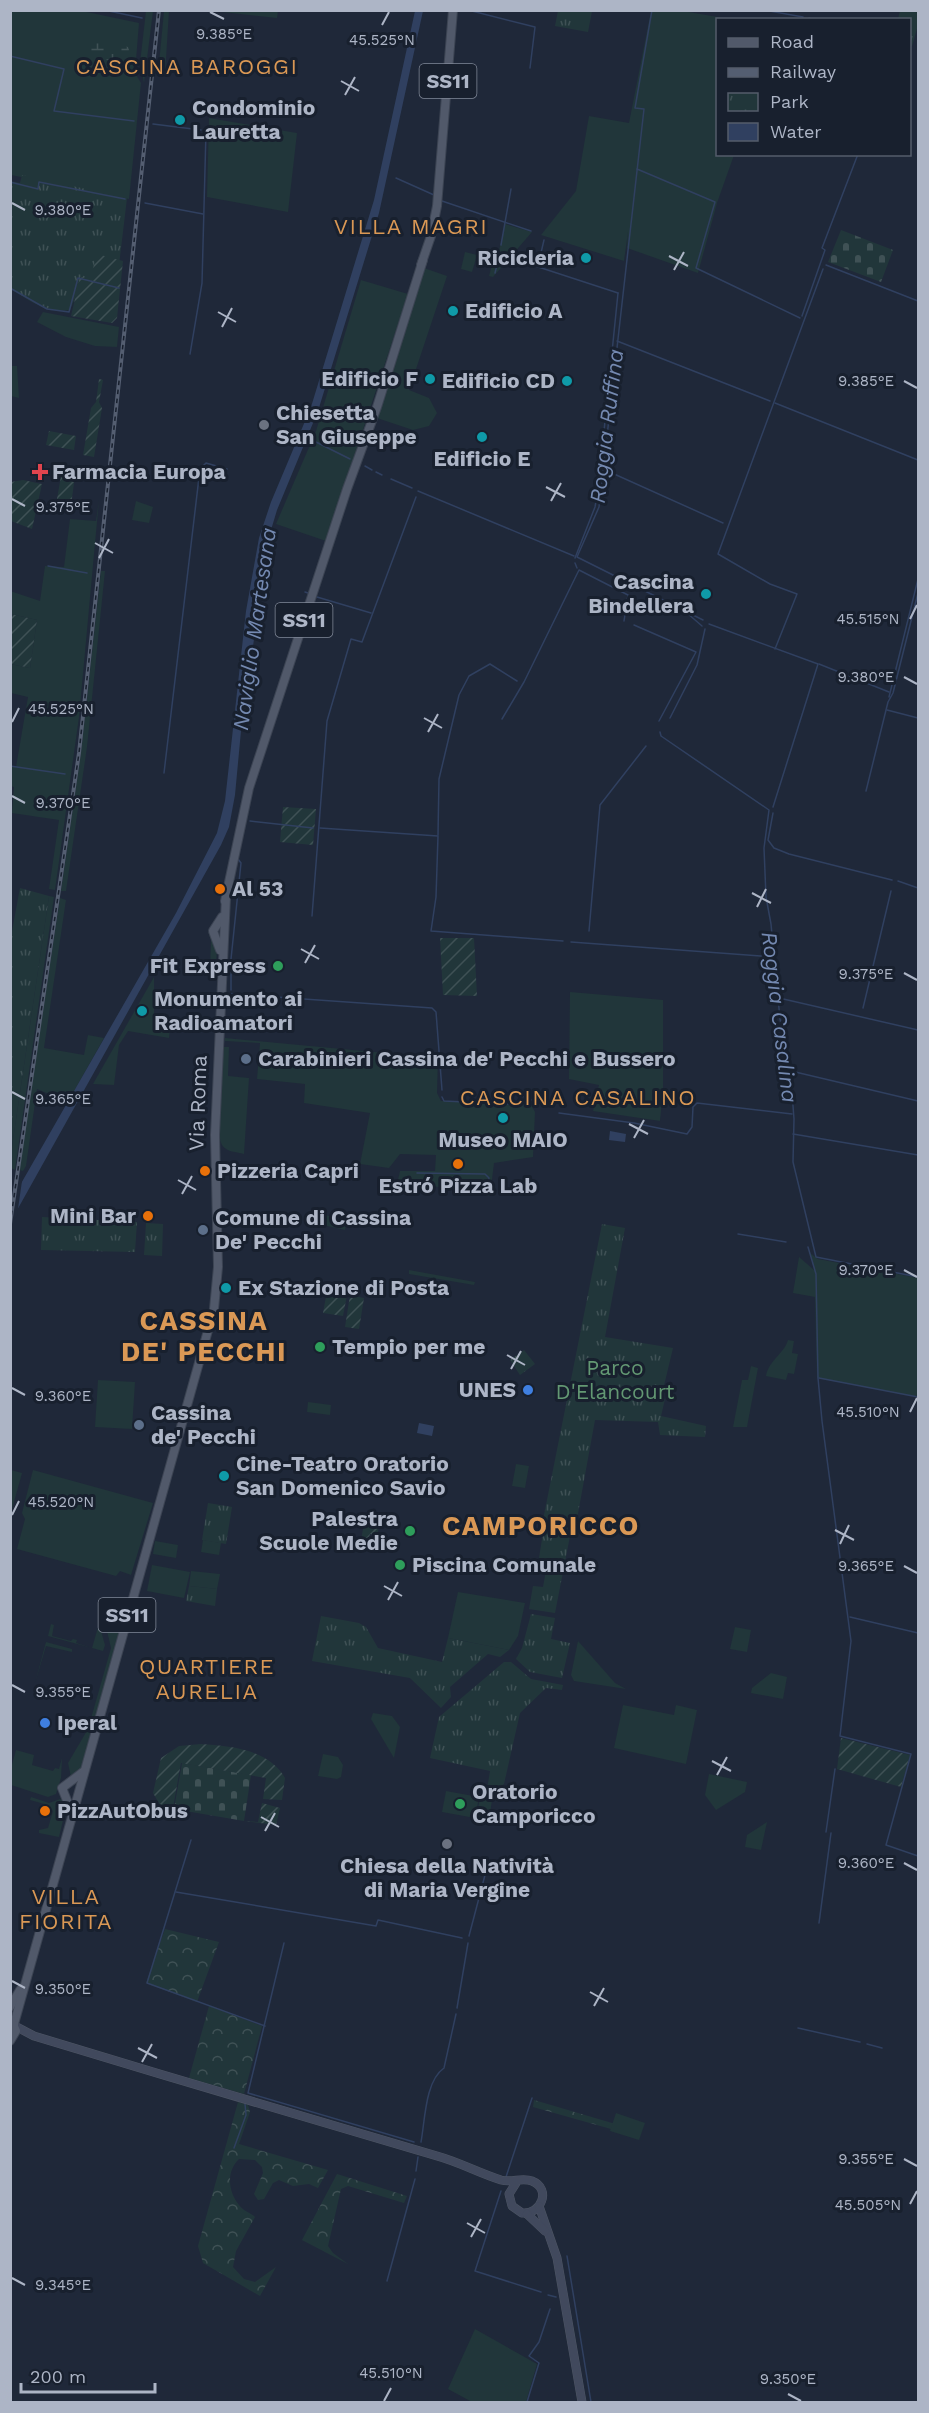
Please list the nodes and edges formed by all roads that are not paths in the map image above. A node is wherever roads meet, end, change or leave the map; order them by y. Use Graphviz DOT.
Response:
graph roads {
  1 [pos="453,10"];
  2 [pos="83,1772"];
  3 [pos="70,1782"];
  4 [pos="78,1792"];
  5 [pos="64,1797"];
  6 [pos="72,1814"];
  7 [pos="27,1974"];
  8 [pos="10,2007"];
  9 [pos="13,2023"];
  10 [pos="34,2036"];
  11 [pos="11,2041"];
  12 [pos="485,2175"];
  13 [pos="516,2183"];
  14 [pos="509,2195"];
  15 [pos="539,2206"];
  16 [pos="527,2214"];
  17 [pos="552,2241"];
  18 [pos="582,2403"];
  1 -- 2 [label="main road, Via Roma / SS11"];
  2 -- 3 [label="main road"];
  2 -- 4 [label="main road, SS11"];
  3 -- 4 [label="main road"];
  3 -- 5 [label="main road"];
  4 -- 5 [label="main road"];
  4 -- 6 [label="main road, SS11"];
  5 -- 6 [label="main road"];
  6 -- 7 [label="main road, SS11"];
  7 -- 8 [label="main road, SS11"];
  7 -- 9 [label="main road, SS11"];
  9 -- 10 [label="main road"];
  9 -- 11 [label="main road, SS11"];
  10 -- 11 [label="main road"];
  10 -- 12 [label="main road"];
  12 -- 13 [label="main road"];
  12 -- 14 [label="main road"];
  13 -- 14 [label="main road"];
  13 -- 15 [label="main road"];
  14 -- 16 [label="main road"];
  15 -- 16 [label="main road"];
  15 -- 17 [label="main road"];
  16 -- 17 [label="main road"];
  17 -- 18 [label="main road"];
}
